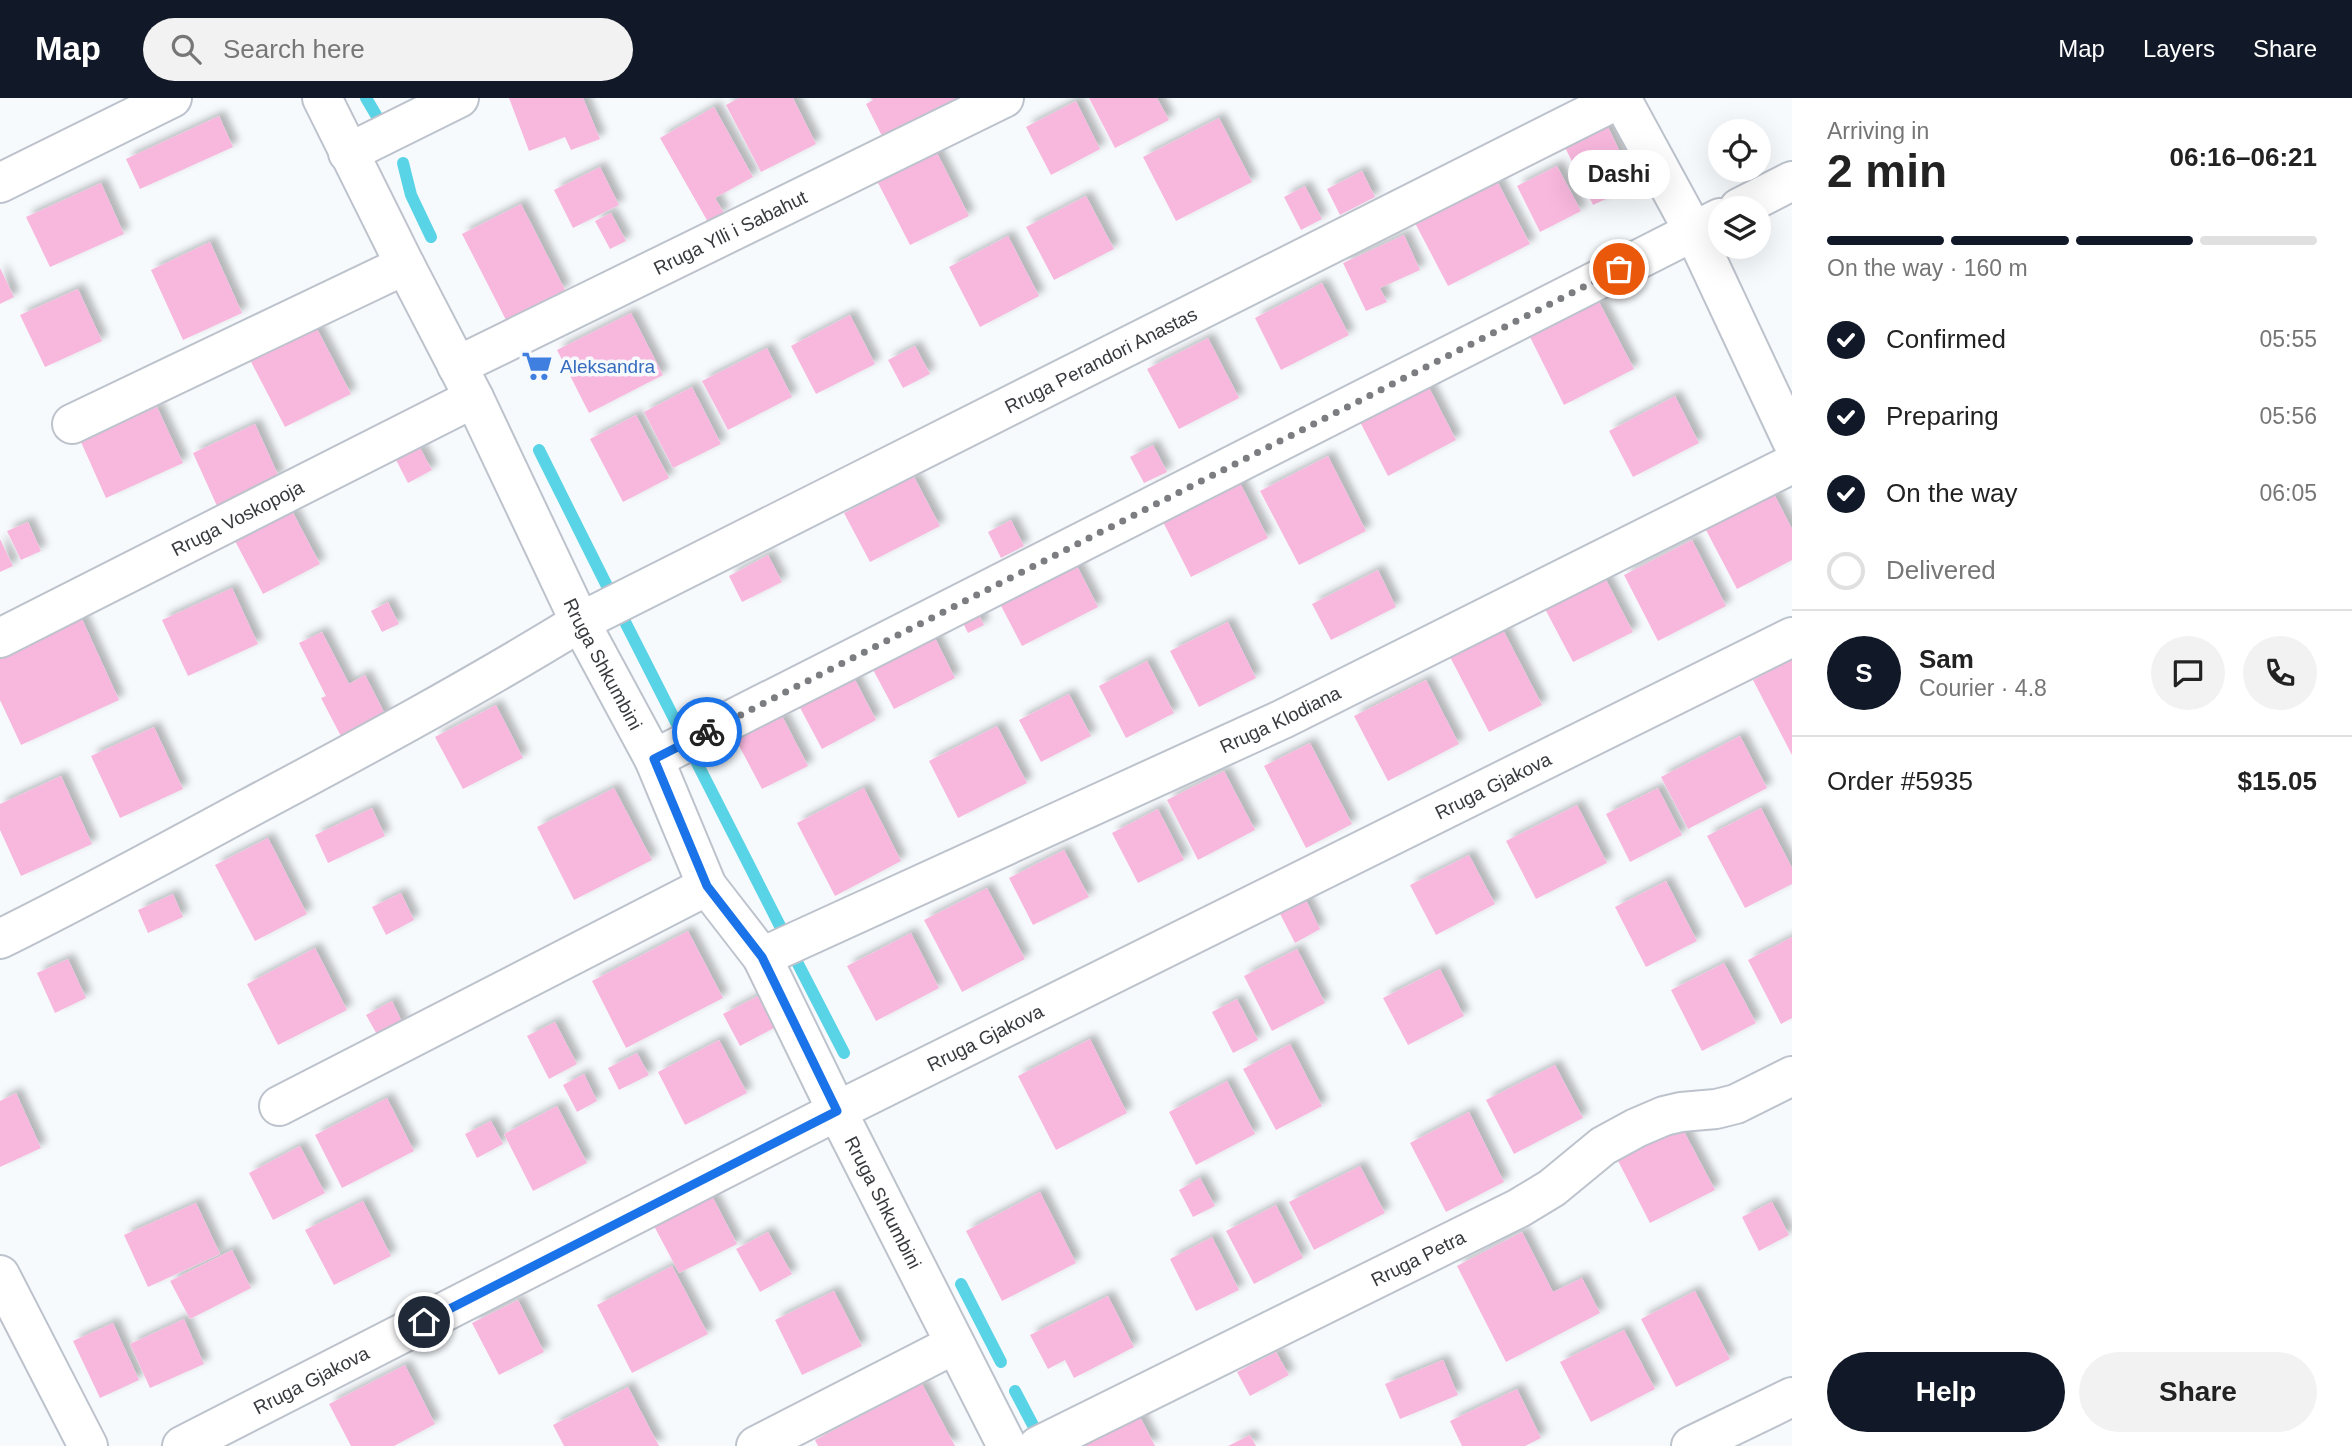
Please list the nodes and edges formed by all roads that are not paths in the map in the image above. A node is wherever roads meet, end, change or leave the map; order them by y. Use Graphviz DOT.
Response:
graph roads {
  1 [pos="172,98"];
  2 [pos="322,98"];
  3 [pos="459,98"];
  4 [pos="1004,98"];
  5 [pos="1621,98"];
  6 [pos="348,153"];
  7 [pos="1792,181"];
  8 [pos="0,183"];
  9 [pos="1763,196"];
  10 [pos="1707,225"];
  11 [pos="405,265"];
  12 [pos="466,382"];
  13 [pos="72,424"];
  14 [pos="1792,441"];
  15 [pos="1792,464"];
  16 [pos="580,622"];
  17 [pos="1792,637"];
  18 [pos="0,638"];
  19 [pos="654,759"];
  20 [pos="707,886"];
  21 [pos="0,939"];
  22 [pos="762,957"];
  23 [pos="1792,1076"];
  24 [pos="279,1106"];
  25 [pos="837,1111"];
  26 [pos="0,1275"];
  27 [pos="955,1344"];
  28 [pos="1792,1397"];
  29 [pos="88,1446"];
  30 [pos="182,1446"];
  31 [pos="756,1446"];
  32 [pos="1007,1446"];
  33 [pos="1038,1446"];
  34 [pos="1691,1446"];
  1 -- 8 [label="street"];
  2 -- 6 [label="street, Rruga Shkumbini"];
  3 -- 6 [label="street"];
  4 -- 12 [label="street, Rruga Ylli i Sabahut"];
  5 -- 10 [label="street"];
  5 -- 16 [label="street, Rruga Perandori Anastas"];
  6 -- 11 [label="street, Rruga Shkumbini"];
  7 -- 9 [label="street"];
  10 -- 14 [label="street"];
  10 -- 19 [label="street"];
  11 -- 12 [label="street, Rruga Shkumbini"];
  11 -- 13 [label="street"];
  12 -- 16 [label="street, Rruga Shkumbini"];
  12 -- 18 [label="street, Rruga Voskopoja"];
  15 -- 22 [label="street, Rruga Klodiana"];
  16 -- 19 [label="street, Rruga Shkumbini"];
  16 -- 21 [label="street, Rruga Perandori Anastas"];
  17 -- 25 [label="street, Rruga Gjakova"];
  19 -- 20 [label="street, Rruga Shkumbini"];
  20 -- 22 [label="street, Rruga Shkumbini"];
  20 -- 24 [label="street"];
  22 -- 25 [label="street, Rruga Shkumbini"];
  23 -- 33 [label="street, Rruga Petra"];
  25 -- 27 [label="street, Rruga Shkumbini"];
  25 -- 30 [label="street, Rruga Gjakova"];
  26 -- 29 [label="street"];
  27 -- 31 [label="street"];
  27 -- 32 [label="street, Rruga Shkumbini"];
  28 -- 34 [label="street"];
}
